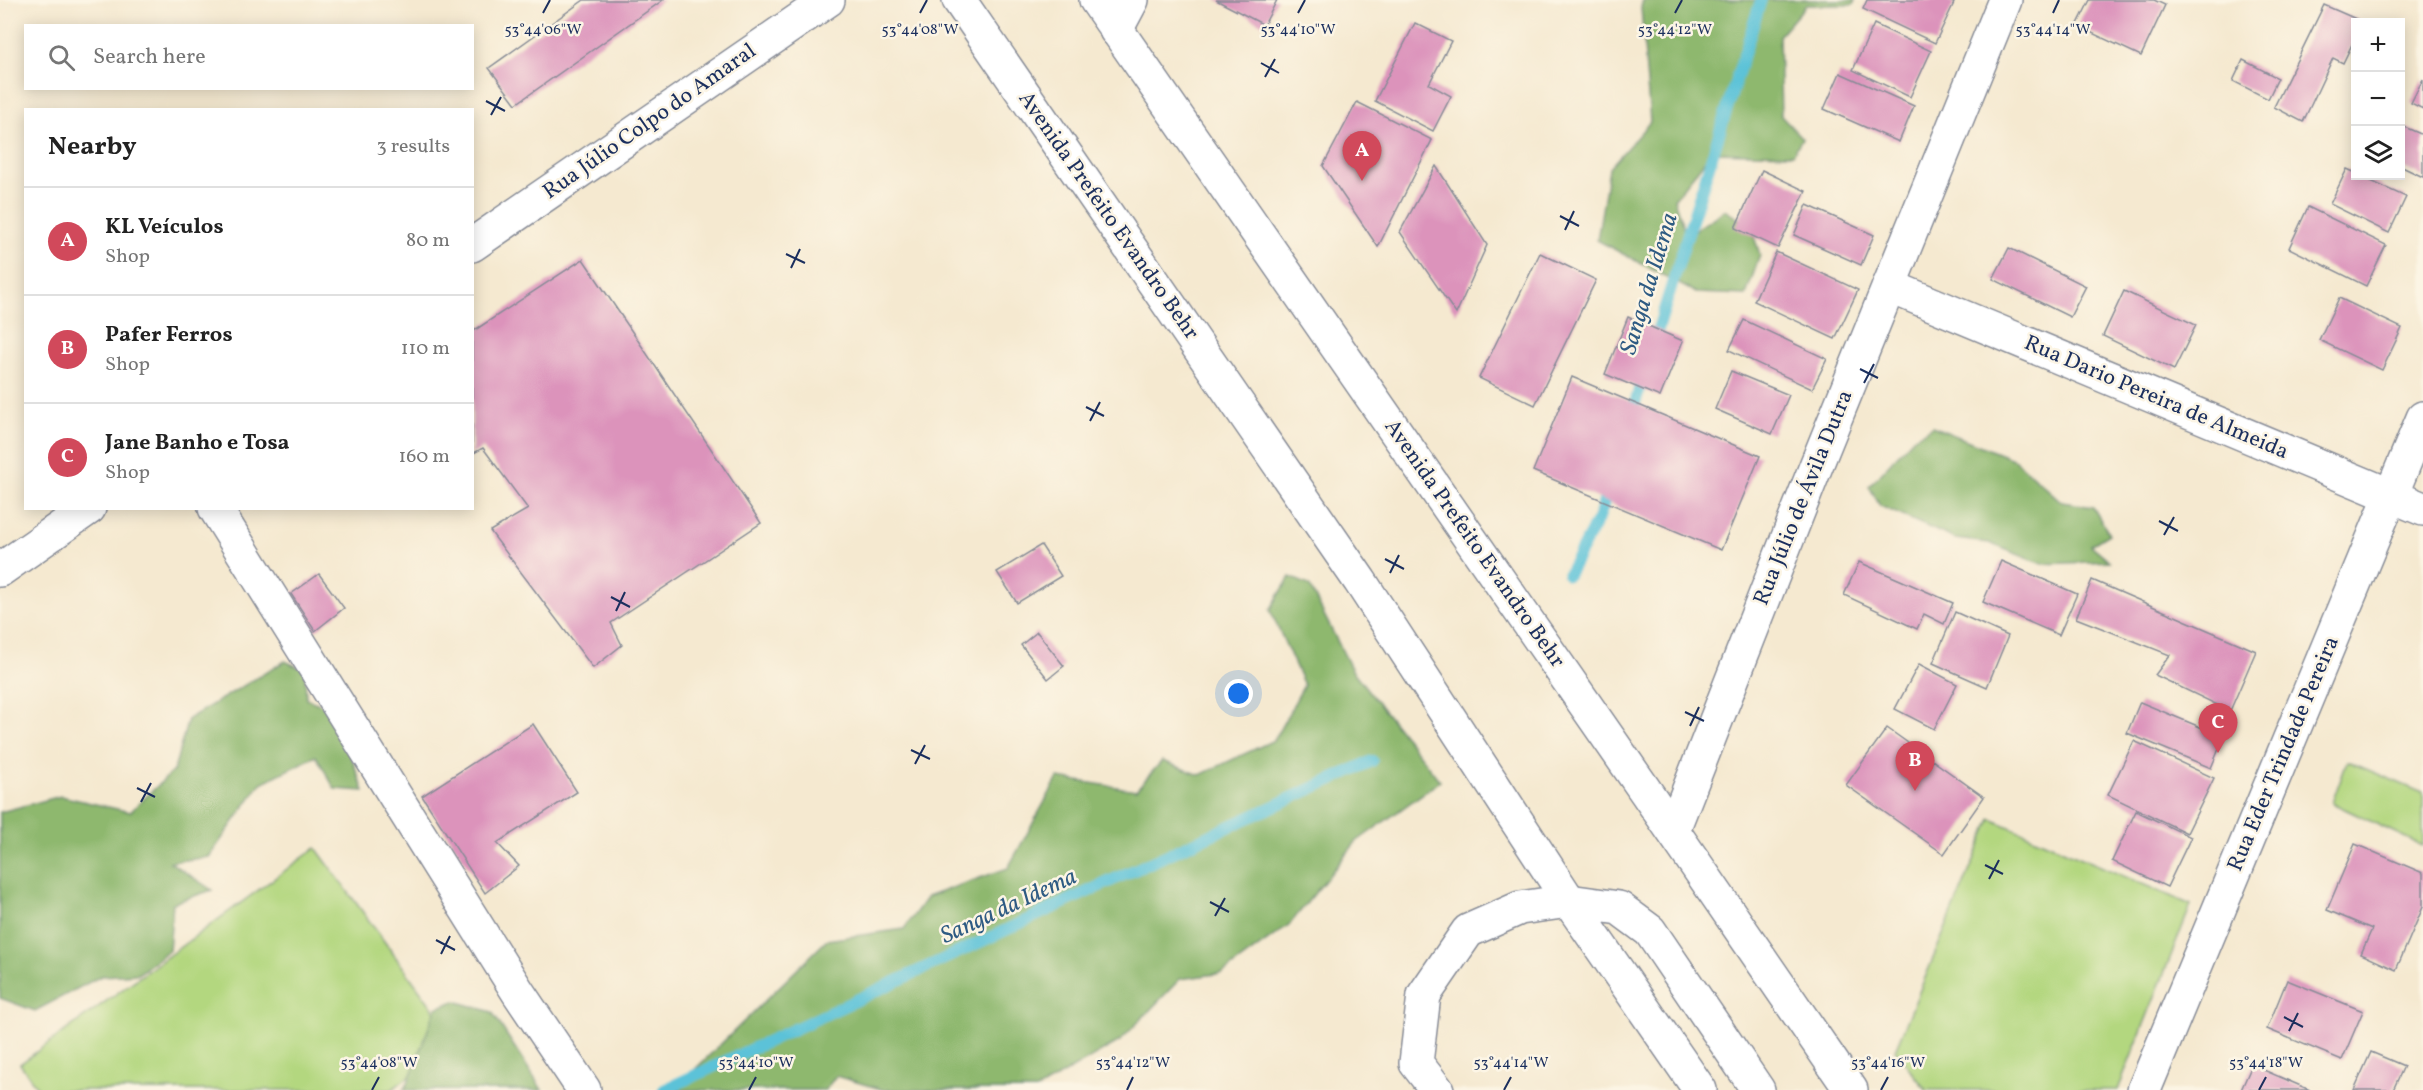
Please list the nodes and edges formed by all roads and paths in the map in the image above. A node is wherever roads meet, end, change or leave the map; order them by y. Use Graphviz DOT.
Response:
graph roads {
  1 [pos="828,0"];
  2 [pos="959,0"];
  3 [pos="1096,0"];
  4 [pos="1132,0"];
  5 [pos="2005,0"];
  6 [pos="1116,30"];
  7 [pos="474,244"];
  8 [pos="1889,286"];
  9 [pos="2423,418"];
  10 [pos="2391,496"];
  11 [pos="2423,509"];
  12 [pos="86,510"];
  13 [pos="216,510"];
  14 [pos="0,570"];
  15 [pos="1673,830"];
  16 [pos="1569,901"];
  17 [pos="585,1090"];
  18 [pos="1437,1090"];
  19 [pos="1700,1090"];
  20 [pos="1758,1090"];
  21 [pos="1851,1090"];
  22 [pos="2145,1090"];
  1 -- 7 [label="main road, Rua Júlio Colpo do Amaral"];
  2 -- 16 [label="main road, Avenida Prefeito Evandro Behr"];
  3 -- 6 [label="main road, Avenida Prefeito Evandro Behr"];
  4 -- 6 [label="main road"];
  5 -- 8 [label="main road, Rua Júlio de Ávila Dutra"];
  6 -- 15 [label="main road, Avenida Prefeito Evandro Behr"];
  8 -- 10 [label="main road, Rua Dario Pereira de Almeida"];
  8 -- 15 [label="main road, Rua Júlio de Ávila Dutra"];
  9 -- 10 [label="main road, Rua Eder Trindade Pereira"];
  10 -- 11 [label="main road, Rua Dario Pereira de Almeida"];
  10 -- 22 [label="main road, Rua Eder Trindade Pereira"];
  12 -- 14 [label="main road"];
  13 -- 17 [label="main road"];
  15 -- 21 [label="main road, Avenida Prefeito Evandro Behr"];
  16 -- 18 [label="main road"];
  16 -- 19 [label="main road, Avenida Prefeito Evandro Behr"];
  16 -- 20 [label="main road"];
}
